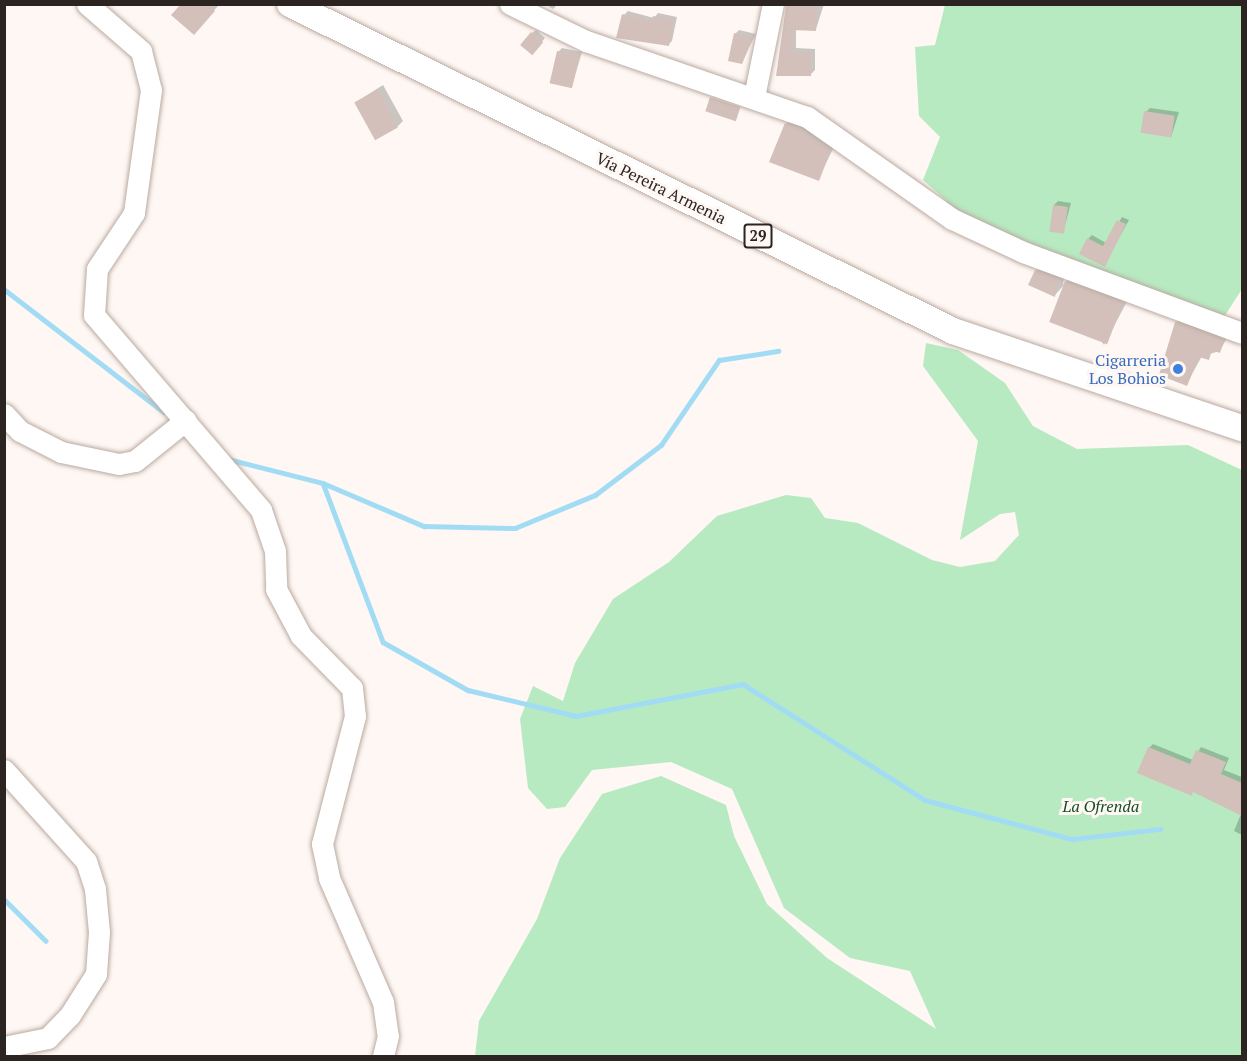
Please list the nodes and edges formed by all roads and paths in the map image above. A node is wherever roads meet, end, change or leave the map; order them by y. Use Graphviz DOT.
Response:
graph roads {
  1 [pos="87,4"];
  2 [pos="290,4"];
  3 [pos="510,4"];
  4 [pos="773,4"];
  5 [pos="754,97"];
  6 [pos="1242,333"];
  7 [pos="4,414"];
  8 [pos="186,420"];
  9 [pos="1242,428"];
  10 [pos="4,770"];
  11 [pos="4,1047"];
  12 [pos="383,1056"];
  1 -- 8 [label="street"];
  2 -- 9 [label="main road, Vía Pereira Armenia / 29"];
  3 -- 5 [label="street"];
  4 -- 5 [label="street"];
  5 -- 6 [label="street"];
  7 -- 8 [label="street"];
  8 -- 12 [label="street"];
  10 -- 11 [label="street"];
}
